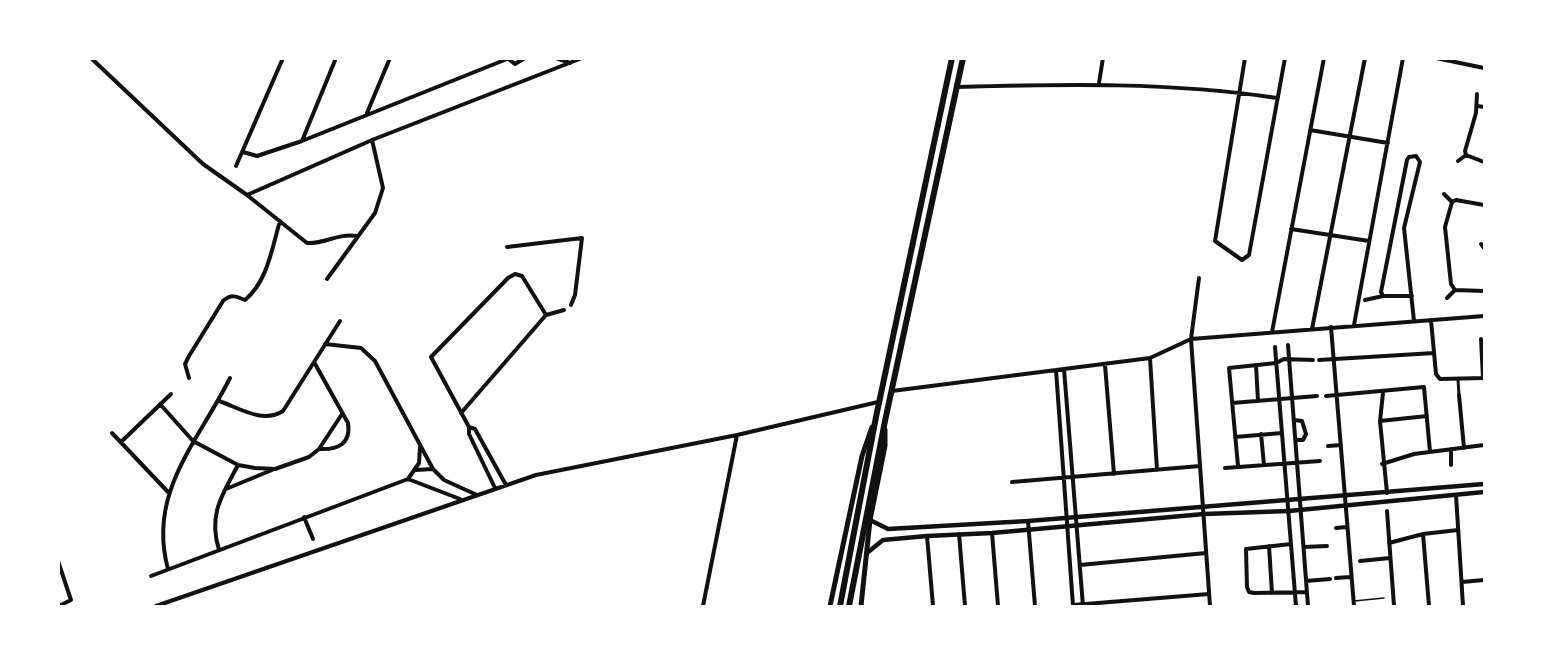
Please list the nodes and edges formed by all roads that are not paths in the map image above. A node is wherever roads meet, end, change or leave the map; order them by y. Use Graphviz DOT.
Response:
graph roads {
  1 [pos="91,58"];
  2 [pos="283,58"];
  3 [pos="336,58"];
  4 [pos="390,58"];
  5 [pos="525,58"];
  6 [pos="556,58"];
  7 [pos="582,58"];
  8 [pos="952,58"];
  9 [pos="963,58"];
  10 [pos="1103,58"];
  11 [pos="1245,58"];
  12 [pos="1285,58"];
  13 [pos="1324,58"];
  14 [pos="1365,58"];
  15 [pos="1404,58"];
  16 [pos="1436,58"];
  17 [pos="507,59"];
  18 [pos="570,63"];
  19 [pos="1485,69"];
  20 [pos="1099,84"];
  21 [pos="957,87"];
  22 [pos="1238,92"];
  23 [pos="1477,94"];
  24 [pos="1277,98"];
  25 [pos="1477,106"];
  26 [pos="1485,107"];
  27 [pos="367,114"];
  28 [pos="1310,130"];
  29 [pos="1349,136"];
  30 [pos="372,140"];
  31 [pos="302,141"];
  32 [pos="1388,143"];
  33 [pos="243,152"];
  34 [pos="1466,155"];
  35 [pos="1458,160"];
  36 [pos="1485,162"];
  37 [pos="236,166"];
  38 [pos="1444,194"];
  39 [pos="247,195"];
  40 [pos="1452,202"];
  41 [pos="1485,205"];
  42 [pos="280,220"];
  43 [pos="1394,227"];
  44 [pos="1404,228"];
  45 [pos="1291,229"];
  46 [pos="1330,235"];
  47 [pos="357,236"];
  48 [pos="1369,240"];
  49 [pos="507,247"];
  50 [pos="1199,278"];
  51 [pos="327,279"];
  52 [pos="1455,290"];
  53 [pos="1485,291"];
  54 [pos="1383,296"];
  55 [pos="1413,296"];
  56 [pos="1447,298"];
  57 [pos="1365,300"];
  58 [pos="571,305"];
  59 [pos="564,310"];
  60 [pos="546,315"];
  61 [pos="1485,316"];
  62 [pos="1431,320"];
  63 [pos="340,321"];
  64 [pos="1414,321"];
  65 [pos="1354,325"];
  66 [pos="1331,327"];
  67 [pos="1312,329"];
  68 [pos="1272,332"];
  69 [pos="1191,339"];
  70 [pos="1481,339"];
  71 [pos="325,344"];
  72 [pos="1288,345"];
  73 [pos="1275,347"];
  74 [pos="1434,352"];
  75 [pos="1483,354"];
  76 [pos="1150,358"];
  77 [pos="1335,358"];
  78 [pos="1313,360"];
  79 [pos="1319,360"];
  80 [pos="1291,361"];
  81 [pos="314,362"];
  82 [pos="1276,363"];
  83 [pos="1105,364"];
  84 [pos="1256,365"];
  85 [pos="1064,369"];
  86 [pos="1056,370"];
  87 [pos="189,378"];
  88 [pos="230,378"];
  89 [pos="1484,378"];
  90 [pos="1458,380"];
  91 [pos="892,391"];
  92 [pos="1383,393"];
  93 [pos="171,394"];
  94 [pos="1337,395"];
  95 [pos="1460,395"];
  96 [pos="1317,396"];
  97 [pos="1326,396"];
  98 [pos="1280,399"];
  99 [pos="1293,399"];
  100 [pos="219,401"];
  101 [pos="1258,401"];
  102 [pos="879,402"];
  103 [pos="1232,403"];
  104 [pos="160,404"];
  105 [pos="461,413"];
  106 [pos="342,414"];
  107 [pos="1427,416"];
  108 [pos="876,417"];
  109 [pos="1294,420"];
  110 [pos="1380,421"];
  111 [pos="469,427"];
  112 [pos="112,433"];
  113 [pos="1282,433"];
  114 [pos="737,435"];
  115 [pos="1261,435"];
  116 [pos="1235,437"];
  117 [pos="1296,440"];
  118 [pos="193,441"];
  119 [pos="121,442"];
  120 [pos="1341,445"];
  121 [pos="1485,445"];
  122 [pos="1328,446"];
  123 [pos="420,447"];
  124 [pos="319,448"];
  125 [pos="1464,448"];
  126 [pos="1451,449"];
  127 [pos="1430,452"];
  128 [pos="1320,460"];
  129 [pos="1298,463"];
  130 [pos="1285,464"];
  131 [pos="1382,464"];
  132 [pos="238,465"];
  133 [pos="1264,465"];
  134 [pos="1452,465"];
  135 [pos="1200,466"];
  136 [pos="1238,466"];
  137 [pos="1225,468"];
  138 [pos="275,469"];
  139 [pos="433,470"];
  140 [pos="1157,470"];
  141 [pos="415,471"];
  142 [pos="1114,474"];
  143 [pos="1073,478"];
  144 [pos="408,479"];
  145 [pos="1064,479"];
  146 [pos="1012,482"];
  147 [pos="1485,484"];
  148 [pos="455,485"];
  149 [pos="506,485"];
  150 [pos="495,488"];
  151 [pos="225,489"];
  152 [pos="168,492"];
  153 [pos="1485,492"];
  154 [pos="1387,493"];
  155 [pos="477,495"];
  156 [pos="1456,495"];
  157 [pos="451,496"];
  158 [pos="1345,496"];
  159 [pos="1301,498"];
  160 [pos="1288,499"];
  161 [pos="462,500"];
  162 [pos="1203,505"];
  163 [pos="1344,506"];
  164 [pos="1301,510"];
  165 [pos="1289,511"];
  166 [pos="1387,511"];
  167 [pos="1204,514"];
  168 [pos="304,517"];
  169 [pos="1066,517"];
  170 [pos="1076,517"];
  171 [pos="868,518"];
  172 [pos="1028,521"];
  173 [pos="1067,526"];
  174 [pos="1077,526"];
  175 [pos="1346,527"];
  176 [pos="1336,528"];
  177 [pos="1028,530"];
  178 [pos="1458,530"];
  179 [pos="992,533"];
  180 [pos="959,534"];
  181 [pos="1423,534"];
  182 [pos="927,536"];
  183 [pos="313,539"];
  184 [pos="1389,543"];
  185 [pos="1291,544"];
  186 [pos="1269,546"];
  187 [pos="1327,546"];
  188 [pos="1304,547"];
  189 [pos="219,550"];
  190 [pos="867,553"];
  191 [pos="1206,553"];
  192 [pos="1390,558"];
  193 [pos="58,561"];
  194 [pos="1360,561"];
  195 [pos="1080,565"];
  196 [pos="168,569"];
  197 [pos="151,576"];
  198 [pos="1350,577"];
  199 [pos="1336,578"];
  200 [pos="1330,579"];
  201 [pos="1485,580"];
  202 [pos="1306,581"];
  203 [pos="1462,582"];
  204 [pos="1295,592"];
  205 [pos="1307,592"];
  206 [pos="1272,593"];
  207 [pos="1209,594"];
  208 [pos="1384,598"];
  209 [pos="1354,604"];
  210 [pos="1083,605"];
  211 [pos="59,606"];
  212 [pos="156,606"];
  213 [pos="703,606"];
  214 [pos="830,606"];
  215 [pos="840,606"];
  216 [pos="849,606"];
  217 [pos="860,606"];
  218 [pos="933,606"];
  219 [pos="965,606"];
  220 [pos="998,606"];
  221 [pos="1035,606"];
  222 [pos="1073,606"];
  223 [pos="1210,606"];
  224 [pos="1296,606"];
  225 [pos="1308,606"];
  226 [pos="1394,606"];
  227 [pos="1429,606"];
  228 [pos="1463,606"];
  1 -- 39 [label="street"];
  2 -- 33 [label="street"];
  3 -- 31 [label="street"];
  4 -- 27 [label="street"];
  5 -- 17 [label="street"];
  6 -- 18 [label="street"];
  7 -- 18 [label="street"];
  8 -- 102 [label="highway"];
  9 -- 21 [label="highway"];
  10 -- 20 [label="street"];
  11 -- 22 [label="street"];
  12 -- 24 [label="street"];
  13 -- 28 [label="street"];
  14 -- 29 [label="street"];
  15 -- 32 [label="street"];
  16 -- 19 [label="street"];
  17 -- 27 [label="street"];
  18 -- 30 [label="street"];
  20 -- 21 [label="street"];
  20 -- 22 [label="street"];
  21 -- 91 [label="highway"];
  22 -- 24 [label="street"];
  22 -- 24 [label="street"];
  23 -- 25 [label="street"];
  25 -- 26 [label="street"];
  25 -- 34 [label="street"];
  27 -- 31 [label="street"];
  28 -- 29 [label="street"];
  28 -- 45 [label="street"];
  29 -- 32 [label="street"];
  29 -- 46 [label="street"];
  30 -- 39 [label="street"];
  30 -- 47 [label="street"];
  31 -- 33 [label="street"];
  32 -- 48 [label="street"];
  33 -- 37 [label="street"];
  34 -- 35 [label="street"];
  34 -- 36 [label="street"];
  38 -- 40 [label="street"];
  39 -- 42 [label="street"];
  40 -- 41 [label="street"];
  40 -- 52 [label="street"];
  42 -- 47 [label="street"];
  42 -- 87 [label="street"];
  43 -- 44 [label="street"];
  43 -- 44 [label="street"];
  43 -- 54 [label="street"];
  44 -- 55 [label="street"];
  45 -- 46 [label="street"];
  45 -- 68 [label="street"];
  46 -- 48 [label="street"];
  46 -- 67 [label="street"];
  47 -- 51 [label="street"];
  48 -- 65 [label="street"];
  49 -- 58 [label="street"];
  50 -- 69 [label="street"];
  52 -- 53 [label="street"];
  52 -- 56 [label="street"];
  54 -- 55 [label="street"];
  54 -- 57 [label="street"];
  55 -- 64 [label="street"];
  59 -- 60 [label="street"];
  60 -- 105 [label="street"];
  60 -- 105 [label="street"];
  61 -- 62 [label="street"];
  62 -- 64 [label="street"];
  62 -- 74 [label="street"];
  63 -- 71 [label="street"];
  64 -- 65 [label="street"];
  65 -- 66 [label="street"];
  66 -- 67 [label="street"];
  66 -- 77 [label="street"];
  67 -- 68 [label="street"];
  68 -- 69 [label="street"];
  69 -- 76 [label="street"];
  69 -- 135 [label="street"];
  70 -- 75 [label="street"];
  71 -- 81 [label="street"];
  71 -- 123 [label="street"];
  72 -- 80 [label="street"];
  73 -- 82 [label="street"];
  74 -- 77 [label="street"];
  74 -- 90 [label="street"];
  75 -- 89 [label="street"];
  76 -- 83 [label="street"];
  76 -- 140 [label="street"];
  77 -- 79 [label="street"];
  77 -- 94 [label="street"];
  78 -- 80 [label="street"];
  80 -- 82 [label="street"];
  80 -- 99 [label="street"];
  81 -- 100 [label="street"];
  81 -- 106 [label="street"];
  82 -- 84 [label="street"];
  82 -- 98 [label="street"];
  83 -- 85 [label="street"];
  83 -- 142 [label="street"];
  84 -- 101 [label="street"];
  84 -- 103 [label="street"];
  85 -- 86 [label="street"];
  85 -- 143 [label="street"];
  86 -- 91 [label="street"];
  86 -- 145 [label="street"];
  88 -- 100 [label="street"];
  89 -- 90 [label="street"];
  90 -- 95 [label="street"];
  91 -- 171 [label="highway"];
  92 -- 94 [label="street"];
  92 -- 107 [label="street"];
  92 -- 110 [label="street"];
  93 -- 104 [label="street"];
  94 -- 97 [label="street"];
  94 -- 120 [label="street"];
  95 -- 125 [label="street"];
  96 -- 99 [label="street"];
  98 -- 99 [label="street"];
  98 -- 101 [label="street"];
  98 -- 113 [label="street"];
  99 -- 109 [label="street"];
  100 -- 118 [label="street"];
  101 -- 103 [label="street"];
  102 -- 108 [label="highway"];
  102 -- 114 [label="street"];
  103 -- 116 [label="street"];
  104 -- 118 [label="street"];
  104 -- 119 [label="street"];
  105 -- 111 [label="street"];
  106 -- 124 [label="street"];
  106 -- 124 [label="street"];
  107 -- 110 [label="street"];
  107 -- 127 [label="street"];
  108 -- 214 [label="main road"];
  108 -- 215 [label="highway"];
  109 -- 117 [label="street"];
  109 -- 117 [label="street"];
  110 -- 131 [label="street"];
  111 -- 149 [label="street"];
  111 -- 150 [label="street"];
  112 -- 119 [label="street"];
  113 -- 115 [label="street"];
  113 -- 130 [label="street"];
  114 -- 149 [label="street"];
  114 -- 213 [label="street"];
  115 -- 116 [label="street"];
  115 -- 133 [label="street"];
  116 -- 136 [label="street"];
  117 -- 129 [label="street"];
  118 -- 132 [label="street"];
  118 -- 152 [label="street"];
  119 -- 152 [label="street"];
  120 -- 122 [label="street"];
  120 -- 158 [label="street"];
  121 -- 125 [label="street"];
  123 -- 139 [label="street"];
  123 -- 141 [label="street"];
  124 -- 138 [label="street"];
  125 -- 126 [label="street"];
  126 -- 127 [label="street"];
  126 -- 134 [label="street"];
  127 -- 131 [label="street"];
  128 -- 129 [label="street"];
  129 -- 130 [label="street"];
  129 -- 159 [label="street"];
  130 -- 133 [label="street"];
  130 -- 160 [label="street"];
  131 -- 154 [label="street"];
  132 -- 138 [label="street"];
  132 -- 151 [label="street"];
  133 -- 136 [label="street"];
  135 -- 140 [label="street"];
  135 -- 162 [label="street"];
  136 -- 137 [label="street"];
  138 -- 151 [label="street"];
  139 -- 141 [label="street"];
  139 -- 148 [label="street"];
  140 -- 142 [label="street"];
  141 -- 144 [label="street"];
  142 -- 143 [label="street"];
  143 -- 145 [label="street"];
  143 -- 170 [label="street"];
  144 -- 157 [label="street"];
  144 -- 168 [label="street"];
  145 -- 146 [label="street"];
  145 -- 169 [label="street"];
  147 -- 154 [label="street"];
  148 -- 155 [label="street"];
  148 -- 157 [label="street"];
  149 -- 150 [label="street"];
  150 -- 155 [label="street"];
  151 -- 189 [label="street"];
  152 -- 196 [label="street"];
  153 -- 156 [label="street"];
  154 -- 158 [label="street"];
  155 -- 161 [label="street"];
  156 -- 163 [label="street"];
  156 -- 178 [label="street"];
  157 -- 161 [label="street"];
  158 -- 159 [label="street"];
  158 -- 163 [label="street"];
  159 -- 160 [label="street"];
  159 -- 164 [label="street"];
  160 -- 162 [label="street"];
  160 -- 165 [label="street"];
  161 -- 212 [label="street"];
  162 -- 167 [label="street"];
  162 -- 170 [label="street"];
  163 -- 164 [label="street"];
  163 -- 175 [label="street"];
  164 -- 165 [label="street"];
  164 -- 188 [label="street"];
  165 -- 167 [label="street"];
  165 -- 185 [label="street"];
  166 -- 184 [label="street"];
  167 -- 174 [label="street"];
  167 -- 191 [label="street"];
  168 -- 183 [label="street"];
  168 -- 189 [label="street"];
  169 -- 170 [label="street"];
  169 -- 172 [label="street"];
  169 -- 173 [label="street"];
  170 -- 174 [label="street"];
  171 -- 172 [label="street"];
  171 -- 190 [label="main road"];
  171 -- 216 [label="highway"];
  172 -- 177 [label="street"];
  173 -- 174 [label="street"];
  173 -- 177 [label="street"];
  173 -- 222 [label="street"];
  174 -- 195 [label="street"];
  175 -- 176 [label="street"];
  175 -- 198 [label="street"];
  177 -- 179 [label="street"];
  177 -- 221 [label="street"];
  178 -- 181 [label="street"];
  178 -- 203 [label="street"];
  179 -- 180 [label="street"];
  179 -- 220 [label="street"];
  180 -- 182 [label="street"];
  180 -- 219 [label="street"];
  181 -- 184 [label="street"];
  181 -- 227 [label="street"];
  182 -- 190 [label="street"];
  182 -- 218 [label="street"];
  184 -- 192 [label="street"];
  185 -- 186 [label="street"];
  185 -- 204 [label="street"];
  186 -- 206 [label="street"];
  186 -- 206 [label="street"];
  187 -- 188 [label="street"];
  188 -- 202 [label="street"];
  189 -- 196 [label="street"];
  190 -- 217 [label="main road"];
  191 -- 195 [label="street"];
  191 -- 207 [label="street"];
  192 -- 194 [label="street"];
  192 -- 226 [label="street"];
  193 -- 211 [label="street"];
  195 -- 210 [label="street"];
  196 -- 197 [label="street"];
  198 -- 199 [label="street"];
  198 -- 209 [label="street"];
  200 -- 202 [label="street"];
  201 -- 203 [label="street"];
  202 -- 205 [label="street"];
  203 -- 228 [label="street"];
  204 -- 205 [label="street"];
  204 -- 206 [label="street"];
  204 -- 224 [label="street"];
  205 -- 225 [label="street"];
  207 -- 210 [label="street"];
  207 -- 223 [label="street"];
  208 -- 209 [label="lane"];
  210 -- 222 [label="street"];
}
